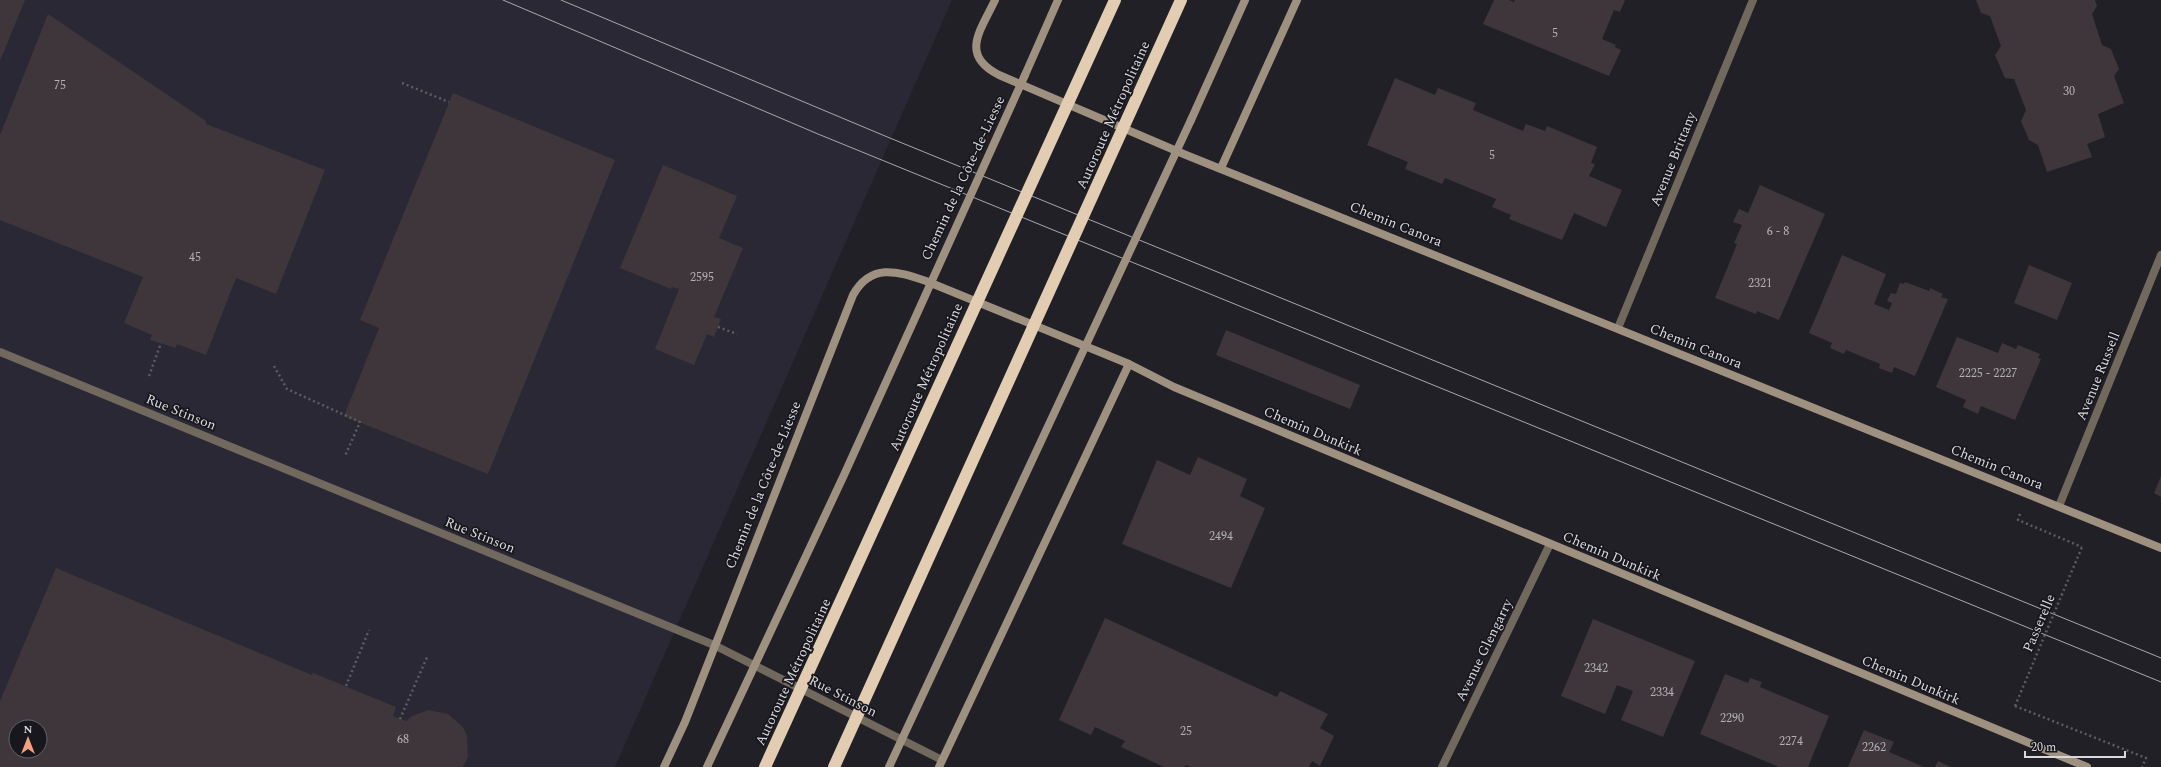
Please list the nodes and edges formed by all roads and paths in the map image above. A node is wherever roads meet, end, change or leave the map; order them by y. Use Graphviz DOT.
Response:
graph roads {
  1 [pos="995,0"];
  2 [pos="1058,0"];
  3 [pos="1115,0"];
  4 [pos="1181,0"];
  5 [pos="1245,0"];
  6 [pos="1297,0"];
  7 [pos="1753,0"];
  8 [pos="402,82"];
  9 [pos="449,102"];
  10 [pos="1222,168"];
  11 [pos="2161,255"];
  12 [pos="718,327"];
  13 [pos="1618,328"];
  14 [pos="737,334"];
  15 [pos="162,343"];
  16 [pos="0,352"];
  17 [pos="1129,364"];
  18 [pos="274,366"];
  19 [pos="149,376"];
  20 [pos="345,456"];
  21 [pos="2059,506"];
  22 [pos="2022,509"];
  23 [pos="1550,544"];
  24 [pos="2161,548"];
  25 [pos="369,630"];
  26 [pos="714,645"];
  27 [pos="428,655"];
  28 [pos="346,686"];
  29 [pos="400,719"];
  30 [pos="941,764"];
  31 [pos="664,767"];
  32 [pos="707,767"];
  33 [pos="765,767"];
  34 [pos="834,767"];
  35 [pos="889,767"];
  36 [pos="1442,767"];
  37 [pos="2087,767"];
  38 [pos="2142,767"];
  1 -- 10 [label="street, Chemin de la Côte-de-Liesse"];
  2 -- 32 [label="street, Chemin de la Côte-de-Liesse, bridge"];
  3 -- 33 [label="highway, Autoroute Métropolitaine, bridge"];
  4 -- 34 [label="highway, Autoroute Métropolitaine, bridge"];
  5 -- 35 [label="street, bridge"];
  6 -- 10 [label="street"];
  7 -- 13 [label="street, Avenue Brittany"];
  8 -- 9 [label="path"];
  10 -- 13 [label="street, Chemin Canora"];
  11 -- 21 [label="street, Avenue Russell"];
  12 -- 14 [label="path"];
  13 -- 21 [label="street, Chemin Canora"];
  15 -- 19 [label="path"];
  16 -- 26 [label="street, Rue Stinson"];
  17 -- 23 [label="street, Chemin Dunkirk"];
  17 -- 26 [label="street, Chemin de la Côte-de-Liesse"];
  17 -- 30 [label="street"];
  18 -- 20 [label="path"];
  21 -- 24 [label="street, Chemin Canora"];
  22 -- 38 [label="path, Passerelle, bridge"];
  23 -- 36 [label="street, Avenue Glengarry"];
  23 -- 37 [label="street, Chemin Dunkirk"];
  25 -- 28 [label="path"];
  26 -- 30 [label="street, Rue Stinson"];
  26 -- 31 [label="street, Chemin de la Côte-de-Liesse"];
  27 -- 29 [label="path"];
}
